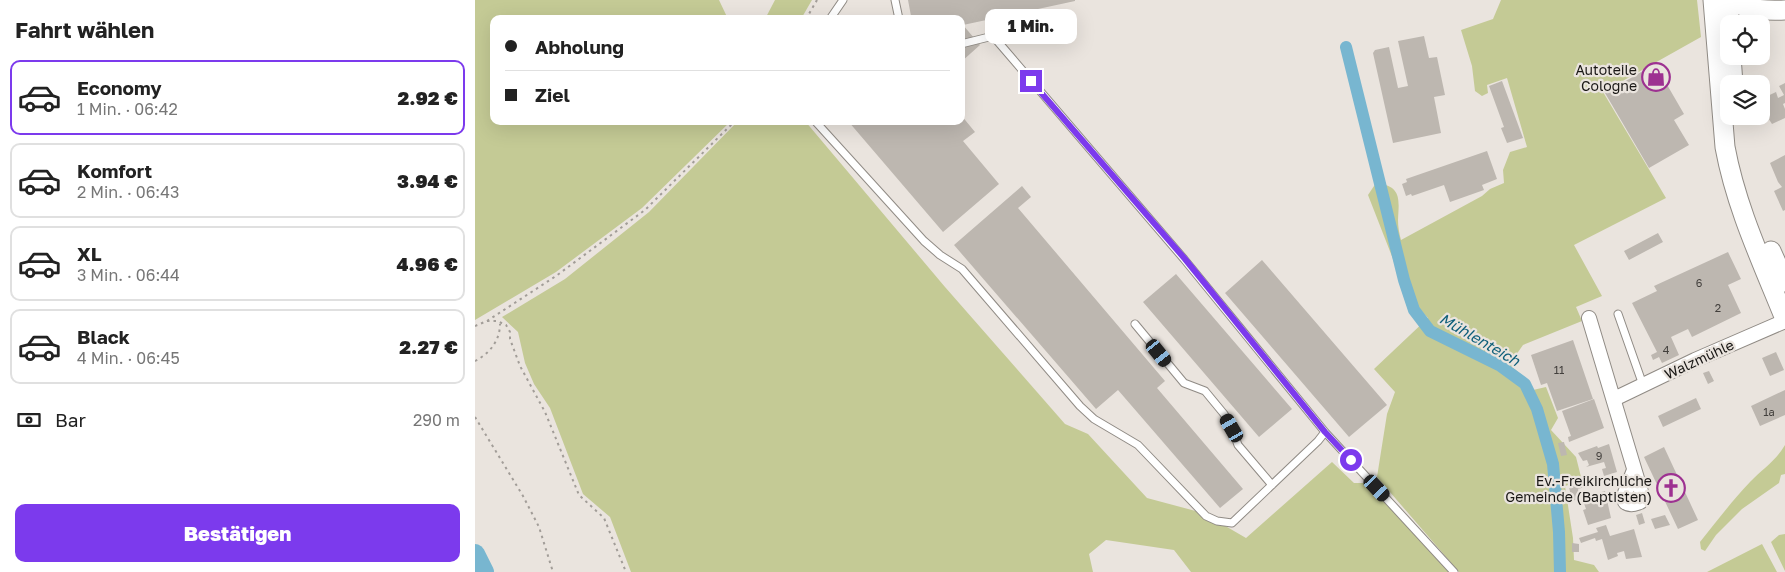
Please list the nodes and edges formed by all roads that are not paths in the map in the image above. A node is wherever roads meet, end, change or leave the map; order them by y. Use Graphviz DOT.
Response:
graph roads {
  1 [pos="843,0"];
  2 [pos="895,0"];
  3 [pos="1713,0"];
  4 [pos="1730,0"];
  5 [pos="1777,0"];
  6 [pos="1785,9"];
  7 [pos="833,15"];
  8 [pos="898,15"];
  9 [pos="1729,15"];
  10 [pos="965,43"];
  11 [pos="819,125"];
  12 [pos="1736,125"];
  13 [pos="1785,282"];
  14 [pos="1619,314"];
  15 [pos="1589,318"];
  16 [pos="1785,320"];
  17 [pos="1135,324"];
  18 [pos="1643,386"];
  19 [pos="1614,400"];
  20 [pos="1325,432"];
  21 [pos="1634,470"];
  22 [pos="1271,485"];
  23 [pos="1453,572"];
  1 -- 7 [label="lane"];
  2 -- 8 [label="lane"];
  3 -- 16 [label="street"];
  4 -- 6 [label="street"];
  4 -- 9 [label="street"];
  5 -- 6 [label="street"];
  10 -- 20 [label="lane"];
  11 -- 22 [label="lane"];
  12 -- 13 [label="street"];
  14 -- 18 [label="lane"];
  15 -- 19 [label="street"];
  16 -- 18 [label="street, Walzmühle"];
  17 -- 22 [label="lane"];
  18 -- 19 [label="street, Walzmühle"];
  19 -- 21 [label="street"];
  20 -- 22 [label="lane"];
  20 -- 23 [label="lane"];
}
